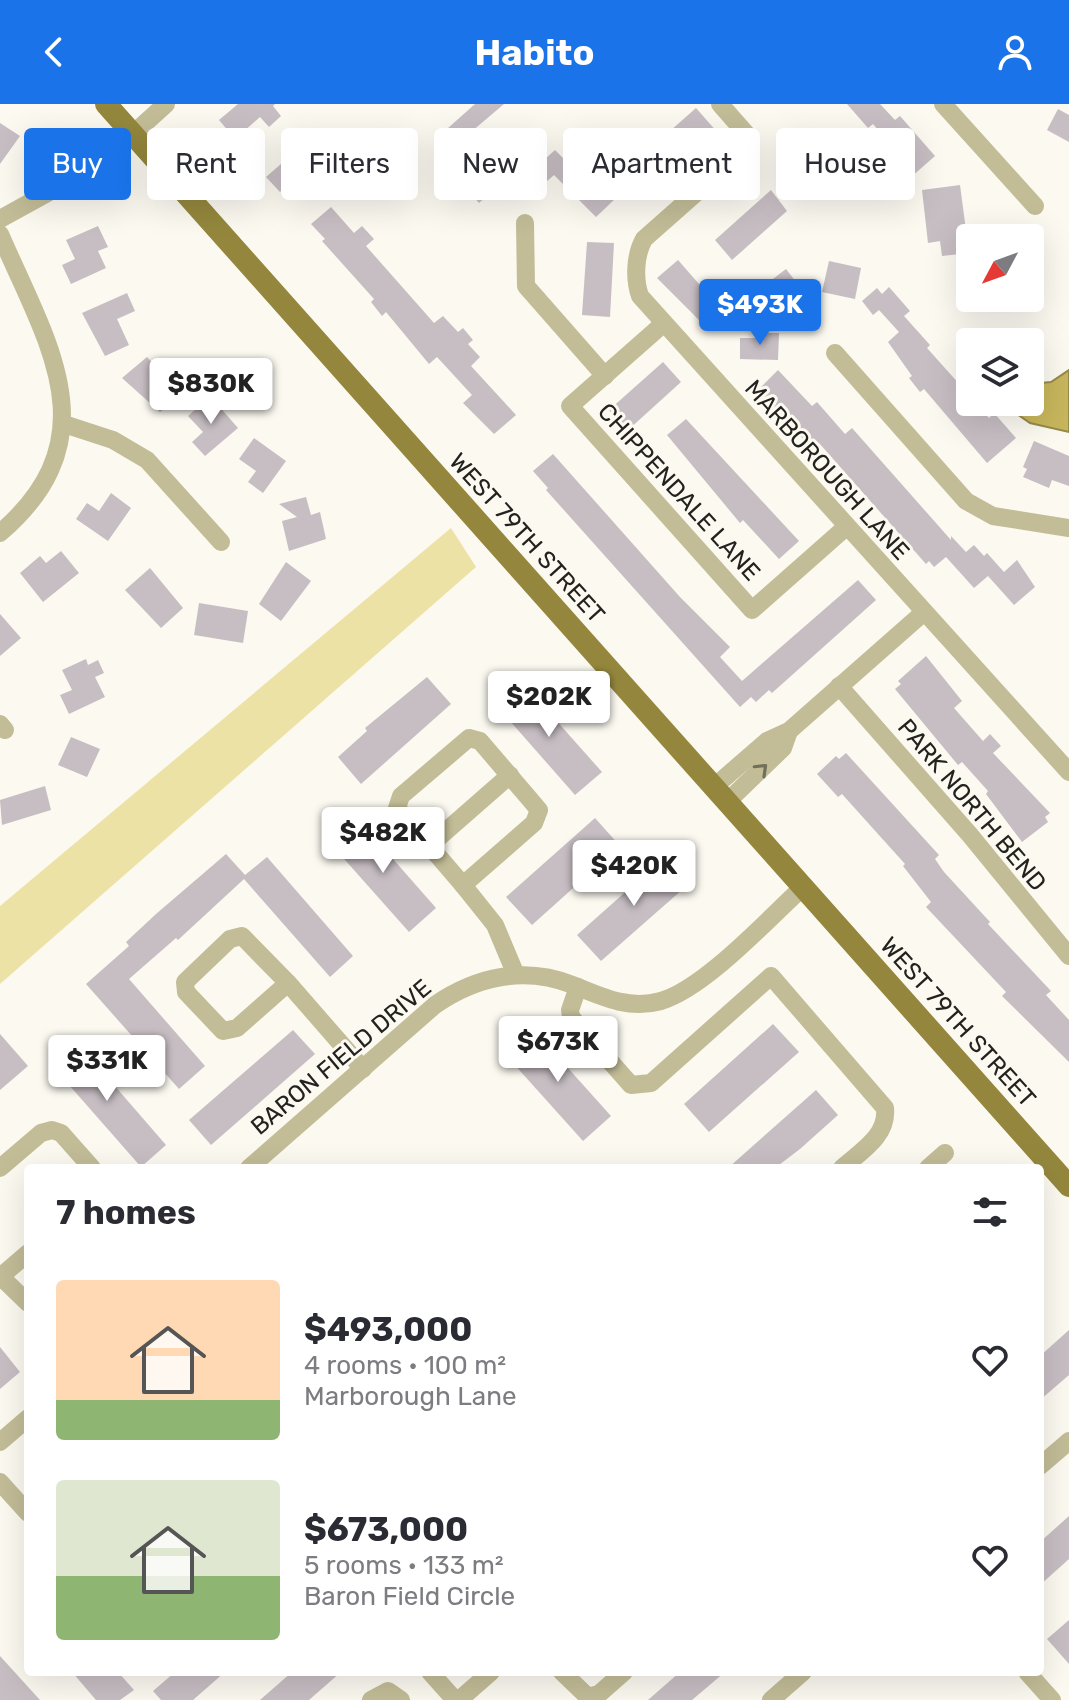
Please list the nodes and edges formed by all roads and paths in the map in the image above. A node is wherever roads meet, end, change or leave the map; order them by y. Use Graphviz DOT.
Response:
graph roads {
  1 [pos="106,104"];
  2 [pos="166,104"];
  3 [pos="720,104"];
  4 [pos="943,104"];
  5 [pos="127,128"];
  6 [pos="131,132"];
  7 [pos="34,200"];
  8 [pos="1035,206"];
  9 [pos="0,219"];
  10 [pos="525,223"];
  11 [pos="0,234"];
  12 [pos="663,324"];
  13 [pos="835,353"];
  14 [pos="605,376"];
  15 [pos="64,424"];
  16 [pos="845,528"];
  17 [pos="1069,528"];
  18 [pos="0,533"];
  19 [pos="221,542"];
  20 [pos="923,613"];
  21 [pos="839,686"];
  22 [pos="1069,772"];
  23 [pos="510,775"];
  24 [pos="720,794"];
  25 [pos="429,846"];
  26 [pos="463,885"];
  27 [pos="803,887"];
  28 [pos="1069,956"];
  29 [pos="516,975"];
  30 [pos="288,983"];
  31 [pos="578,987"];
  32 [pos="363,1069"];
  33 [pos="945,1153"];
  34 [pos="88,1164"];
  35 [pos="254,1164"];
  36 [pos="849,1164"];
  37 [pos="933,1164"];
  38 [pos="0,1168"];
  39 [pos="1069,1186"];
  40 [pos="24,1256"];
  41 [pos="0,1277"];
  42 [pos="24,1299"];
  43 [pos="24,1421"];
  44 [pos="1069,1441"];
  45 [pos="0,1442"];
  46 [pos="1044,1463"];
  47 [pos="0,1482"];
  48 [pos="24,1509"];
  49 [pos="434,1676"];
  50 [pos="486,1676"];
  51 [pos="566,1676"];
  52 [pos="619,1676"];
  53 [pos="799,1676"];
  54 [pos="1031,1676"];
  55 [pos="779,1698"];
  56 [pos="371,1700"];
  57 [pos="401,1700"];
  58 [pos="457,1700"];
  59 [pos="1052,1700"];
  1 -- 5 [label="main road, WEST 79TH STREET"];
  2 -- 6 [label="street"];
  3 -- 12 [label="street, MARBOROUGH LANE"];
  4 -- 8 [label="street"];
  6 -- 24 [label="main road, WEST 79TH STREET"];
  7 -- 9 [label="street"];
  10 -- 14 [label="street"];
  11 -- 15 [label="street"];
  12 -- 14 [label="street, CHIPPENDALE LANE"];
  12 -- 16 [label="street, MARBOROUGH LANE"];
  13 -- 17 [label="street"];
  14 -- 16 [label="street, CHIPPENDALE LANE"];
  15 -- 18 [label="street"];
  15 -- 19 [label="street"];
  16 -- 20 [label="street, MARBOROUGH LANE"];
  20 -- 21 [label="street"];
  20 -- 22 [label="street, MARBOROUGH LANE"];
  21 -- 24 [label="street"];
  21 -- 28 [label="street, PARK NORTH BEND"];
  23 -- 25 [label="street"];
  23 -- 25 [label="street"];
  23 -- 26 [label="street"];
  24 -- 27 [label="main road, WEST 79TH STREET"];
  25 -- 26 [label="street"];
  26 -- 29 [label="street"];
  27 -- 31 [label="street, BARON FIELD DRIVE"];
  27 -- 39 [label="main road, WEST 79TH STREET"];
  29 -- 31 [label="street, BARON FIELD DRIVE"];
  29 -- 32 [label="street, BARON FIELD DRIVE"];
  30 -- 30 [label="street"];
  30 -- 32 [label="street"];
  31 -- 36 [label="street"];
  32 -- 35 [label="street, BARON FIELD DRIVE"];
  33 -- 37 [label="street"];
  34 -- 38 [label="street"];
  40 -- 41 [label="street"];
  41 -- 42 [label="street"];
  43 -- 45 [label="street"];
  44 -- 46 [label="street"];
  47 -- 48 [label="street"];
  49 -- 58 [label="street"];
  50 -- 58 [label="street"];
  51 -- 52 [label="street"];
  53 -- 55 [label="street"];
  54 -- 59 [label="street"];
  56 -- 57 [label="street"];
}
